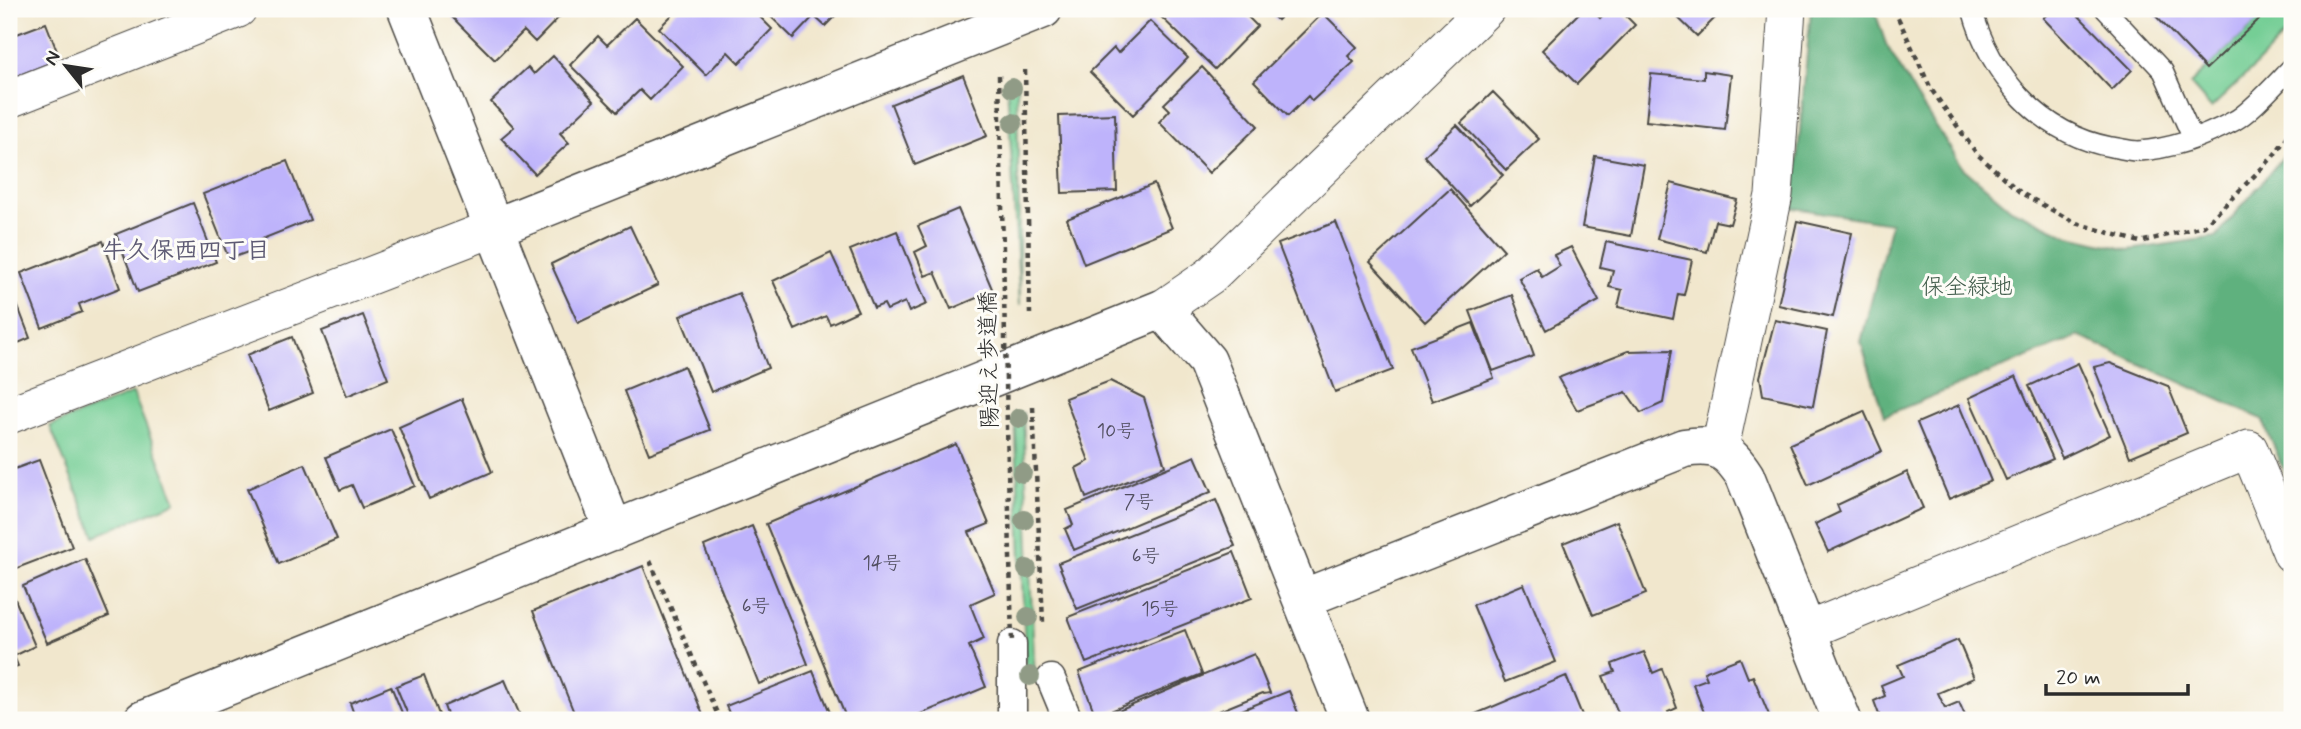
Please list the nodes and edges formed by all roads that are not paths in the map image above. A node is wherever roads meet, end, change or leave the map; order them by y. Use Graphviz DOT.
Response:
graph roads {
  1 [pos="238,9"];
  2 [pos="407,9"];
  3 [pos="1043,9"];
  4 [pos="1486,9"];
  5 [pos="1787,9"];
  6 [pos="1972,9"];
  7 [pos="2105,9"];
  8 [pos="2292,67"];
  9 [pos="9,99"];
  10 [pos="2193,139"];
  11 [pos="494,228"];
  12 [pos="1162,309"];
  13 [pos="9,415"];
  14 [pos="1720,448"];
  15 [pos="614,531"];
  16 [pos="2292,554"];
  17 [pos="1302,599"];
  18 [pos="1806,631"];
  19 [pos="1012,644"];
  20 [pos="1051,679"];
  21 [pos="143,720"];
  22 [pos="1012,720"];
  23 [pos="1068,720"];
  24 [pos="1350,720"];
  25 [pos="1842,720"];
  1 -- 9 [label="street"];
  2 -- 11 [label="street"];
  3 -- 11 [label="street"];
  4 -- 12 [label="street"];
  5 -- 14 [label="street"];
  6 -- 10 [label="lane"];
  7 -- 10 [label="lane"];
  8 -- 10 [label="lane"];
  11 -- 13 [label="street"];
  11 -- 15 [label="street"];
  12 -- 15 [label="street"];
  12 -- 17 [label="street"];
  14 -- 17 [label="street"];
  14 -- 18 [label="street"];
  15 -- 21 [label="street"];
  16 -- 18 [label="street"];
  17 -- 24 [label="street"];
  18 -- 25 [label="street"];
  19 -- 22 [label="street"];
  20 -- 23 [label="street"];
}
